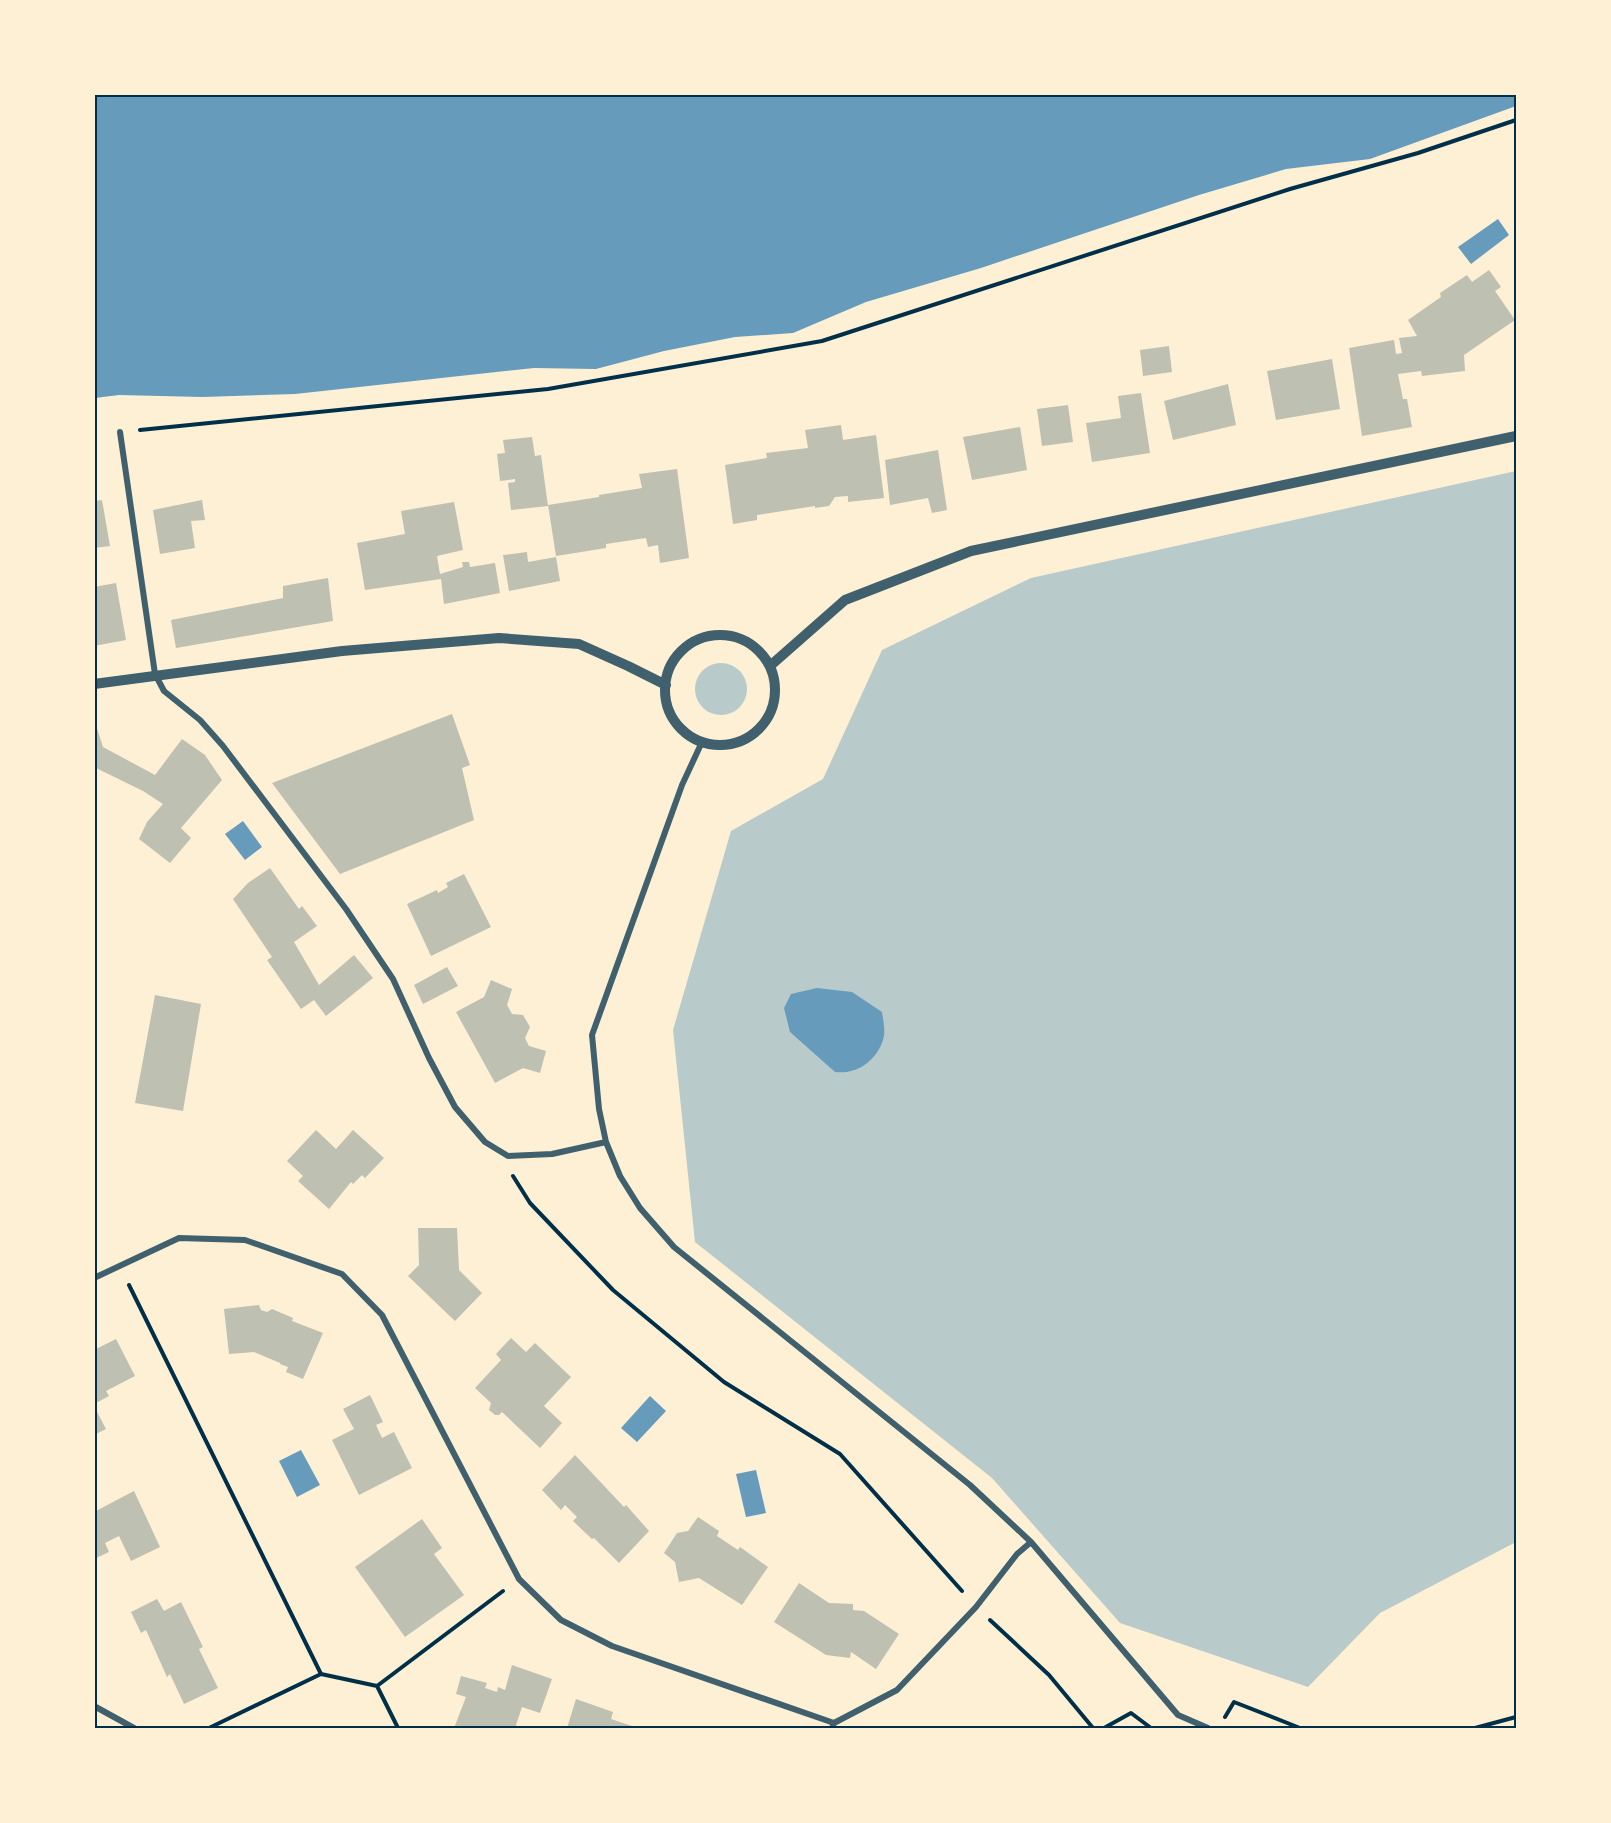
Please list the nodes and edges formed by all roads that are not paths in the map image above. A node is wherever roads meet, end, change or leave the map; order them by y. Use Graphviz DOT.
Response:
graph roads {
  1 [pos="120,432"];
  2 [pos="1516,436"];
  3 [pos="770,666"];
  4 [pos="155,675"];
  5 [pos="94,684"];
  6 [pos="666,685"];
  7 [pos="702,742"];
  8 [pos="606,1142"];
  9 [pos="94,1278"];
  10 [pos="1031,1542"];
  11 [pos="94,1706"];
  12 [pos="833,1726"];
  13 [pos="134,1728"];
  14 [pos="1208,1728"];
  1 -- 4 [label="street"];
  2 -- 3 [label="street"];
  3 -- 6 [label="street"];
  3 -- 7 [label="street"];
  4 -- 5 [label="street"];
  4 -- 6 [label="street"];
  4 -- 8 [label="street"];
  6 -- 7 [label="street"];
  7 -- 8 [label="street"];
  8 -- 10 [label="street"];
  9 -- 12 [label="street"];
  10 -- 12 [label="street"];
  10 -- 14 [label="street"];
  11 -- 13 [label="street"];
}
